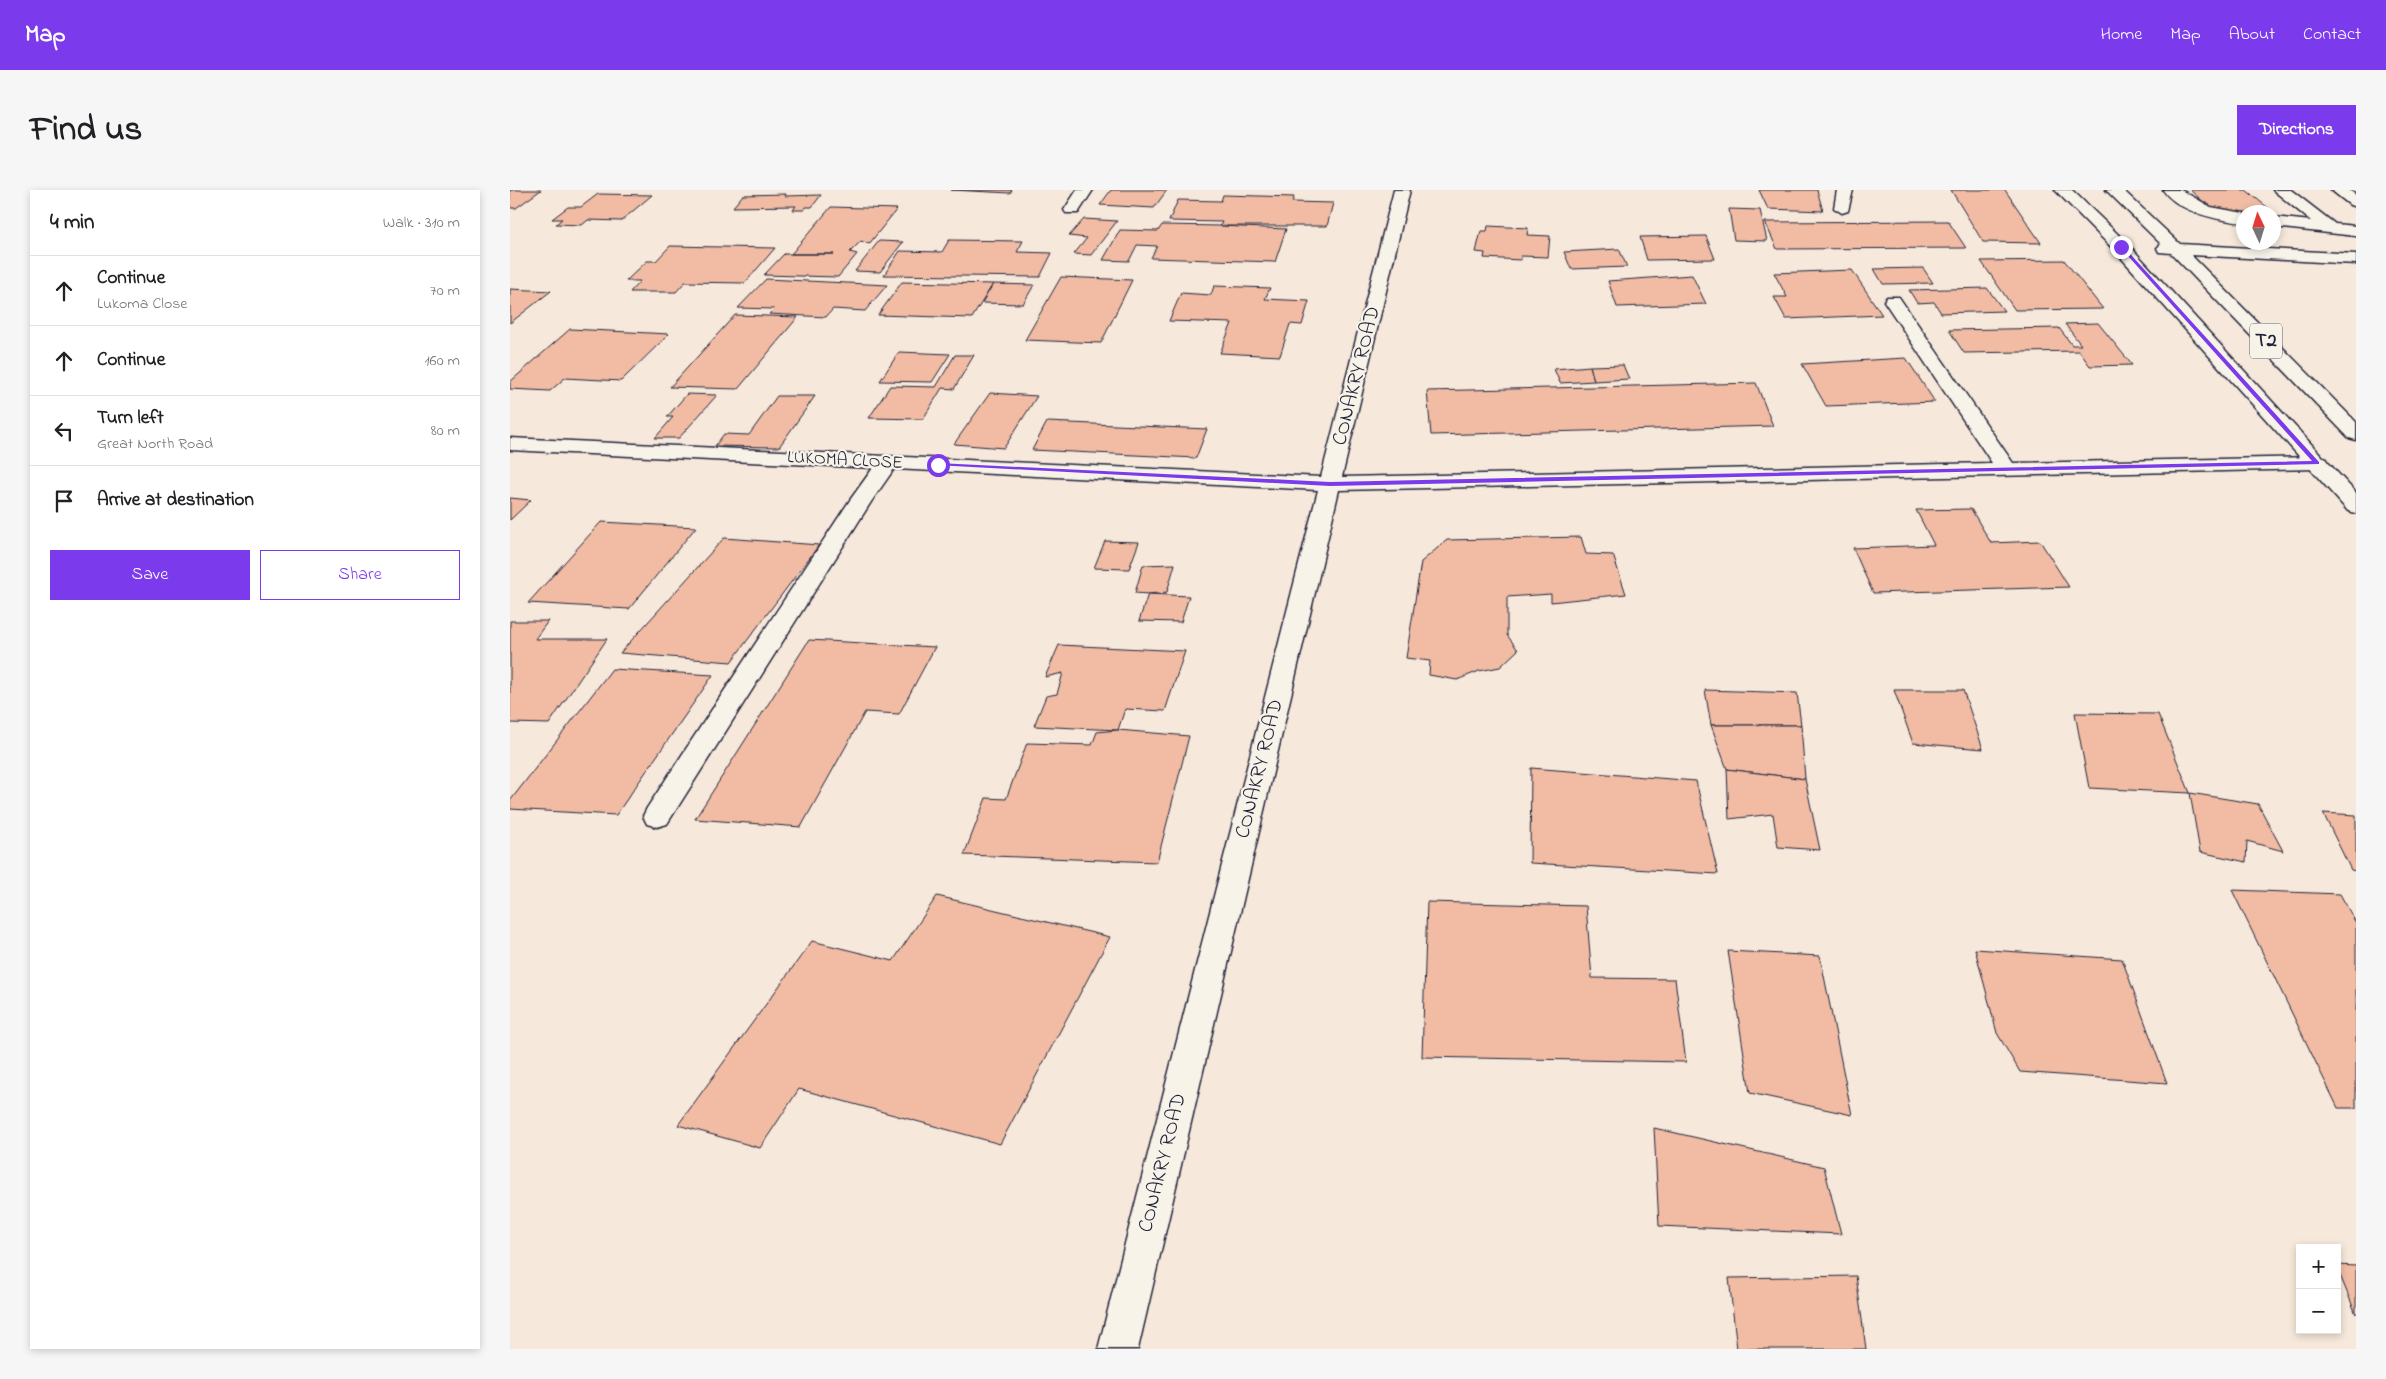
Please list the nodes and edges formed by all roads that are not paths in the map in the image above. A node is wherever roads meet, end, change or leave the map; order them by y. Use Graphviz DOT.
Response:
graph roads {
  1 [pos="1085,190"];
  2 [pos="1402,190"];
  3 [pos="1845,190"];
  4 [pos="2063,190"];
  5 [pos="2114,190"];
  6 [pos="2171,190"];
  7 [pos="2281,190"];
  8 [pos="2340,190"];
  9 [pos="2356,202"];
  10 [pos="1842,208"];
  11 [pos="1072,210"];
  12 [pos="2236,218"];
  13 [pos="2281,223"];
  14 [pos="2329,227"];
  15 [pos="2356,231"];
  16 [pos="2121,247"];
  17 [pos="2175,248"];
  18 [pos="2356,259"];
  19 [pos="1893,301"];
  20 [pos="2356,434"];
  21 [pos="510,444"];
  22 [pos="888,463"];
  23 [pos="2317,463"];
  24 [pos="2007,469"];
  25 [pos="1330,484"];
  26 [pos="2356,506"];
  27 [pos="657,816"];
  28 [pos="1118,1349"];
  1 -- 11 [label="street"];
  2 -- 25 [label="street, CONAKRY ROAD"];
  3 -- 10 [label="street"];
  4 -- 16 [label="street, T2"];
  5 -- 17 [label="street, T2"];
  6 -- 12 [label="street"];
  7 -- 14 [label="street"];
  8 -- 9 [label="street"];
  13 -- 14 [label="street"];
  14 -- 15 [label="street"];
  16 -- 17 [label="street"];
  16 -- 23 [label="street, T2"];
  17 -- 18 [label="street"];
  17 -- 20 [label="street, T2"];
  19 -- 24 [label="street"];
  21 -- 22 [label="street, LUKOMA CLOSE"];
  22 -- 25 [label="street, LUKOMA CLOSE"];
  22 -- 27 [label="street"];
  23 -- 24 [label="street, LUKOMA CLOSE"];
  23 -- 26 [label="street, T2"];
  24 -- 25 [label="street, LUKOMA CLOSE"];
  25 -- 28 [label="street, CONAKRY ROAD"];
}
